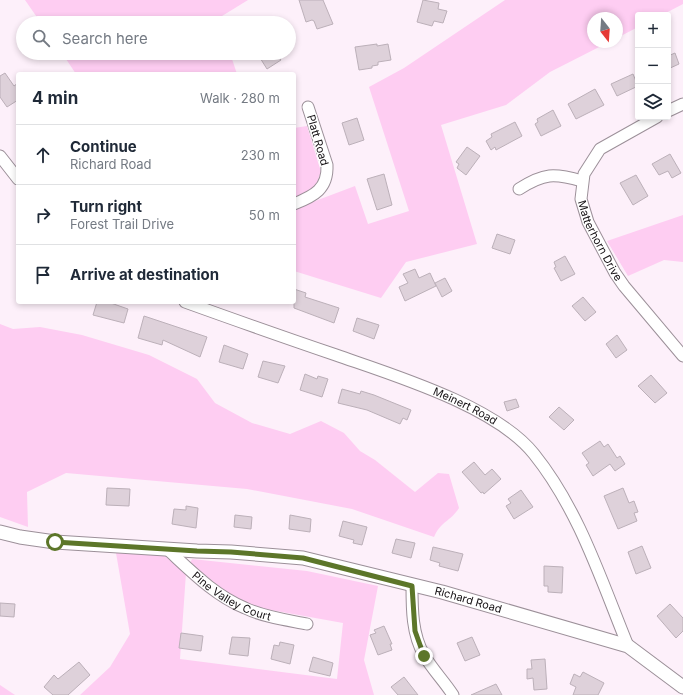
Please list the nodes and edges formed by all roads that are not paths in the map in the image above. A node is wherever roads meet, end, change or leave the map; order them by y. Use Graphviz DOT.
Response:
graph roads {
  1 [pos="683,104"];
  2 [pos="308,107"];
  3 [pos="671,110"];
  4 [pos="652,120"];
  5 [pos="0,156"];
  6 [pos="16,176"];
  7 [pos="582,181"];
  8 [pos="519,189"];
  9 [pos="296,203"];
  10 [pos="191,304"];
  11 [pos="683,356"];
  12 [pos="0,532"];
  13 [pos="167,549"];
  14 [pos="412,586"];
  15 [pos="308,624"];
  16 [pos="628,646"];
  17 [pos="683,687"];
  18 [pos="453,695"];
  1 -- 3 [label="street"];
  2 -- 9 [label="street, Platt Road"];
  4 -- 7 [label="street, Matterhorn Drive"];
  5 -- 6 [label="street"];
  7 -- 8 [label="street"];
  7 -- 11 [label="street, Matterhorn Drive"];
  10 -- 16 [label="street, Meinert Road"];
  12 -- 13 [label="street, Richard Road"];
  13 -- 14 [label="street, Richard Road"];
  13 -- 15 [label="street, Pine Valley Court"];
  14 -- 16 [label="street, Richard Road"];
  14 -- 18 [label="street"];
  16 -- 17 [label="street, Richard Road"];
}
